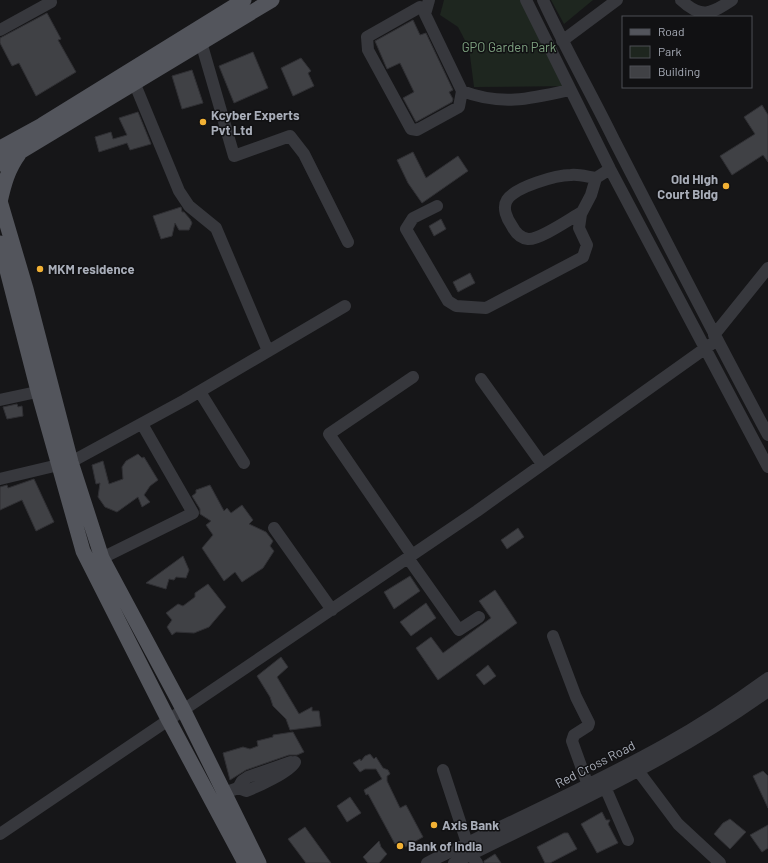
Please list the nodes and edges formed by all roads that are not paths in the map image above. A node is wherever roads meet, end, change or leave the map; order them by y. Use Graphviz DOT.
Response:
graph roads {
  1 [pos="50,0"];
  2 [pos="244,0"];
  3 [pos="272,0"];
  4 [pos="526,0"];
  5 [pos="543,0"];
  6 [pos="617,0"];
  7 [pos="681,0"];
  8 [pos="732,0"];
  9 [pos="422,5"];
  10 [pos="0,30"];
  11 [pos="201,42"];
  12 [pos="562,42"];
  13 [pos="134,82"];
  14 [pos="569,90"];
  15 [pos="462,91"];
  16 [pos="11,144"];
  17 [pos="0,148"];
  18 [pos="0,164"];
  19 [pos="610,169"];
  20 [pos="596,178"];
  21 [pos="0,201"];
  22 [pos="437,206"];
  23 [pos="582,212"];
  24 [pos="348,242"];
  25 [pos="0,243"];
  26 [pos="768,268"];
  27 [pos="345,306"];
  28 [pos="715,337"];
  29 [pos="705,348"];
  30 [pos="268,351"];
  31 [pos="413,377"];
  32 [pos="481,379"];
  33 [pos="44,390"];
  34 [pos="200,392"];
  35 [pos="0,400"];
  36 [pos="142,424"];
  37 [pos="768,435"];
  38 [pos="65,463"];
  39 [pos="244,463"];
  40 [pos="542,464"];
  41 [pos="768,467"];
  42 [pos="0,479"];
  43 [pos="274,528"];
  44 [pos="410,556"];
  45 [pos="102,558"];
  46 [pos="332,610"];
  47 [pos="479,617"];
  48 [pos="553,636"];
  49 [pos="768,678"];
  50 [pos="768,691"];
  51 [pos="184,711"];
  52 [pos="169,721"];
  53 [pos="630,769"];
  54 [pos="443,770"];
  55 [pos="608,782"];
  56 [pos="238,788"];
  57 [pos="589,790"];
  58 [pos="224,792"];
  59 [pos="0,834"];
  60 [pos="628,840"];
  61 [pos="241,842"];
  62 [pos="467,843"];
  63 [pos="474,859"];
  64 [pos="717,862"];
  65 [pos="245,863"];
  66 [pos="260,863"];
  67 [pos="427,863"];
  68 [pos="454,863"];
  1 -- 10 [label="street"];
  2 -- 16 [label="main road"];
  3 -- 11 [label="main road"];
  4 -- 14 [label="street"];
  5 -- 12 [label="street"];
  6 -- 12 [label="street"];
  7 -- 8 [label="street"];
  9 -- 15 [label="street"];
  9 -- 15 [label="street"];
  11 -- 13 [label="main road"];
  11 -- 24 [label="street"];
  12 -- 28 [label="street"];
  13 -- 16 [label="main road"];
  13 -- 30 [label="street"];
  14 -- 15 [label="street"];
  14 -- 19 [label="street"];
  16 -- 17 [label="main road"];
  16 -- 18 [label="main road"];
  16 -- 21 [label="main road"];
  19 -- 20 [label="street"];
  19 -- 29 [label="street"];
  20 -- 23 [label="street"];
  20 -- 23 [label="street"];
  21 -- 33 [label="main road"];
  22 -- 23 [label="street"];
  25 -- 33 [label="main road"];
  26 -- 28 [label="street"];
  27 -- 30 [label="street"];
  28 -- 29 [label="street"];
  28 -- 37 [label="street"];
  29 -- 40 [label="street"];
  29 -- 41 [label="street"];
  30 -- 34 [label="street"];
  31 -- 44 [label="street"];
  32 -- 40 [label="street"];
  33 -- 35 [label="street"];
  33 -- 38 [label="main road"];
  34 -- 36 [label="street"];
  34 -- 39 [label="street"];
  36 -- 38 [label="street"];
  36 -- 45 [label="street"];
  38 -- 42 [label="street"];
  38 -- 45 [label="main road"];
  38 -- 52 [label="main road"];
  40 -- 44 [label="street"];
  43 -- 46 [label="street"];
  44 -- 46 [label="street"];
  44 -- 47 [label="street"];
  45 -- 51 [label="main road"];
  46 -- 51 [label="street"];
  48 -- 57 [label="street"];
  49 -- 53 [label="street, Red Cross Road"];
  50 -- 53 [label="street, Red Cross Road"];
  51 -- 52 [label="street"];
  51 -- 58 [label="main road"];
  52 -- 59 [label="street"];
  52 -- 61 [label="main road"];
  53 -- 55 [label="street, Red Cross Road"];
  53 -- 64 [label="street"];
  54 -- 62 [label="street"];
  55 -- 57 [label="street, Red Cross Road"];
  55 -- 60 [label="street"];
  56 -- 58 [label="street"];
  57 -- 62 [label="street, Red Cross Road"];
  57 -- 63 [label="street, Red Cross Road"];
  58 -- 61 [label="main road"];
  61 -- 65 [label="main road"];
  61 -- 66 [label="main road"];
  62 -- 63 [label="street"];
  62 -- 67 [label="street, Red Cross Road"];
  63 -- 68 [label="street, Red Cross Road"];
}
